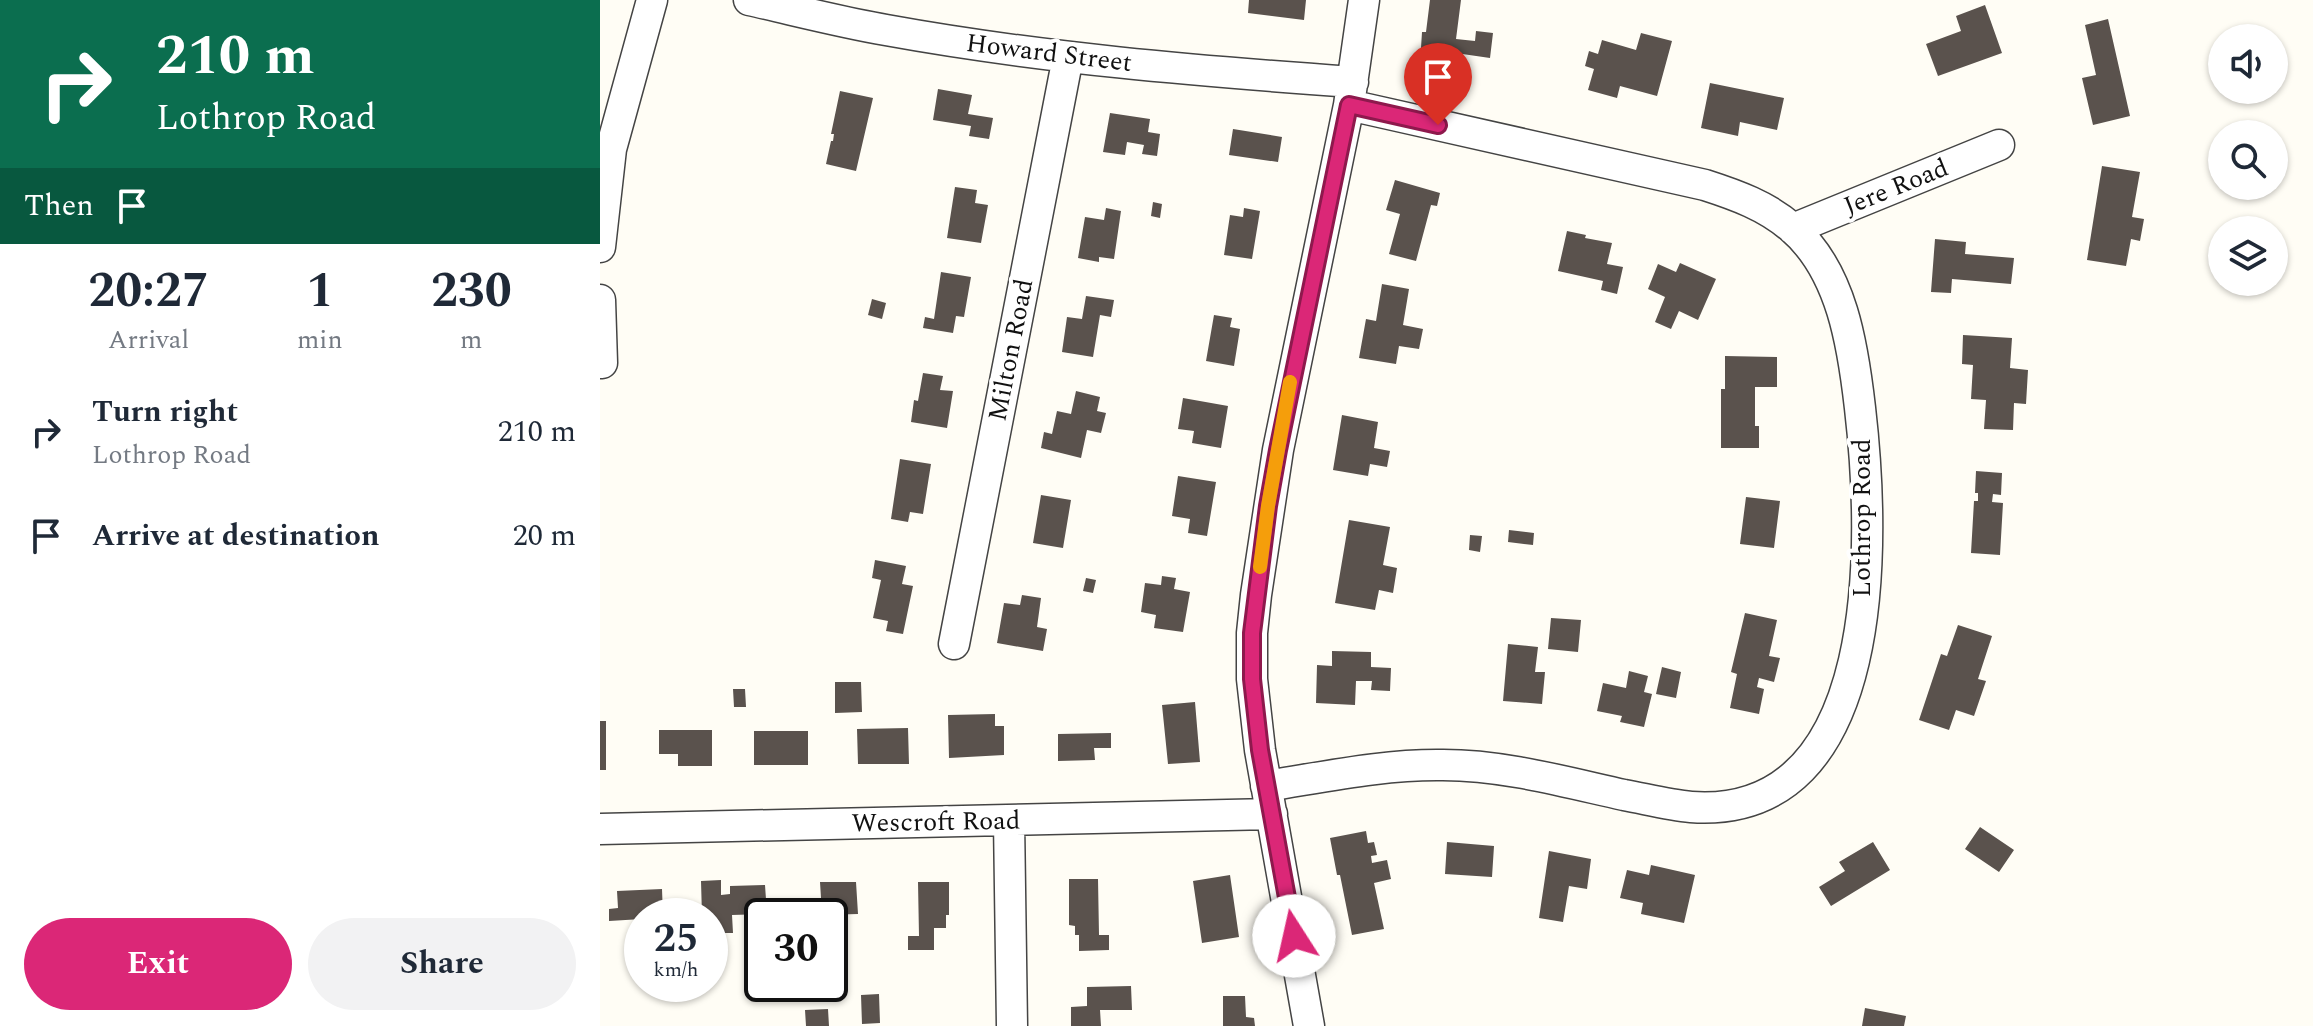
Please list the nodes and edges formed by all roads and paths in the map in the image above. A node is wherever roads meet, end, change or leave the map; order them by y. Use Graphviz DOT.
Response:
graph roads {
  1 [pos="652,0"];
  2 [pos="749,0"];
  3 [pos="1364,0"];
  4 [pos="1068,57"];
  5 [pos="1351,94"];
  6 [pos="1999,145"];
  7 [pos="1793,229"];
  8 [pos="600,247"];
  9 [pos="600,300"];
  10 [pos="602,363"];
  11 [pos="954,644"];
  12 [pos="1269,800"];
  13 [pos="1009,820"];
  14 [pos="600,829"];
  15 [pos="1012,1026"];
  16 [pos="1309,1026"];
  1 -- 8 [label="street"];
  2 -- 4 [label="street, Howard Street"];
  3 -- 5 [label="street"];
  4 -- 5 [label="street, Howard Street"];
  4 -- 11 [label="street, Milton Road"];
  5 -- 7 [label="street, Lothrop Road"];
  5 -- 12 [label="street"];
  6 -- 7 [label="street, Jere Road"];
  7 -- 12 [label="street, Lothrop Road"];
  9 -- 10 [label="street"];
  12 -- 13 [label="street, Wescroft Road"];
  12 -- 16 [label="street"];
  13 -- 14 [label="street, Wescroft Road"];
  13 -- 15 [label="street"];
}
